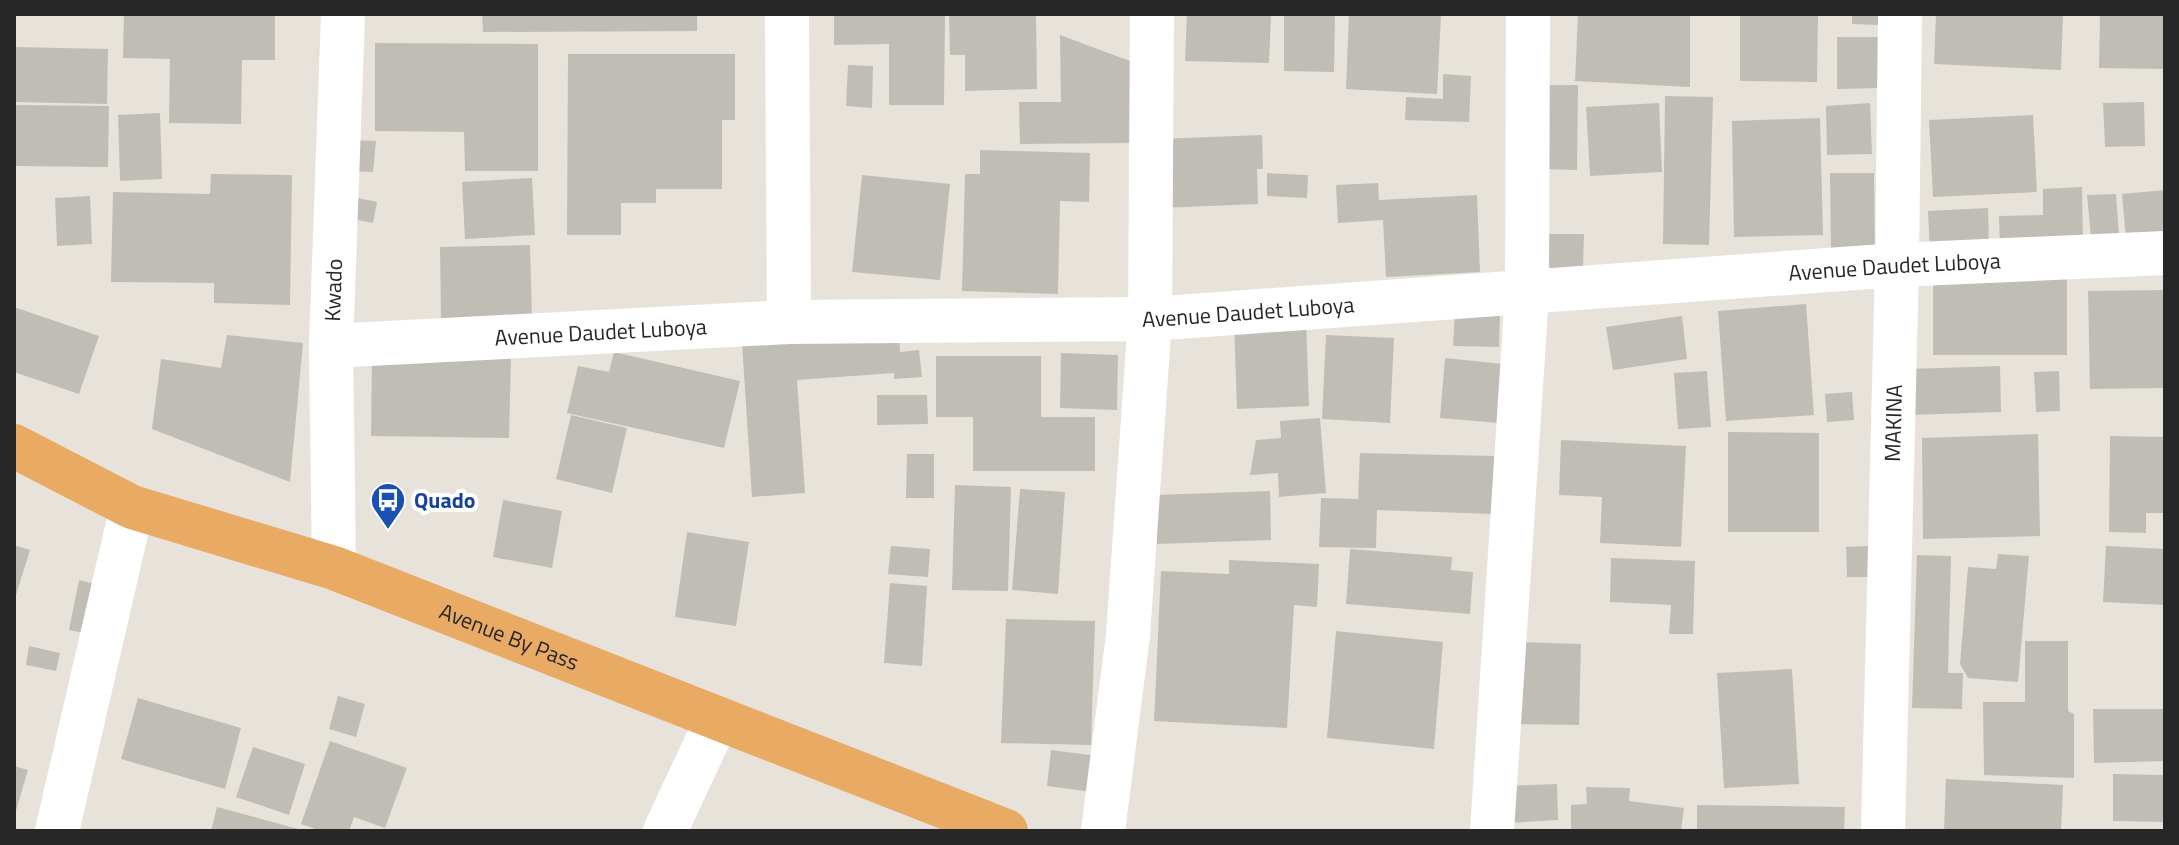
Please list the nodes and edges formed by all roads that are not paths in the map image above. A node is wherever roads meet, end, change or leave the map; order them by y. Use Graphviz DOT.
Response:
graph roads {
  1 [pos="343,14"];
  2 [pos="787,14"];
  3 [pos="1152,14"];
  4 [pos="1528,14"];
  5 [pos="1900,14"];
  6 [pos="2165,253"];
  7 [pos="1897,265"];
  8 [pos="1527,293"];
  9 [pos="1150,319"];
  10 [pos="789,322"];
  11 [pos="331,346"];
  12 [pos="14,446"];
  13 [pos="132,507"];
  14 [pos="334,568"];
  15 [pos="717,720"];
  16 [pos="980,827"];
  17 [pos="57,831"];
  18 [pos="665,831"];
  19 [pos="1103,831"];
  20 [pos="1492,831"];
  21 [pos="1883,831"];
  1 -- 11 [label="street, Kwado"];
  2 -- 10 [label="street"];
  3 -- 9 [label="street"];
  4 -- 8 [label="street"];
  5 -- 7 [label="street, MAKINA"];
  6 -- 7 [label="street, Avenue Daudet Luboya"];
  7 -- 8 [label="street, Avenue Daudet Luboya"];
  7 -- 21 [label="street, MAKINA"];
  8 -- 9 [label="street, Avenue Daudet Luboya"];
  8 -- 20 [label="street"];
  9 -- 10 [label="street, Avenue Daudet Luboya"];
  9 -- 19 [label="street"];
  10 -- 11 [label="street, Avenue Daudet Luboya"];
  11 -- 14 [label="street, Kwado"];
  12 -- 13 [label="highway, Avenue By Pass"];
  13 -- 14 [label="highway, Avenue By Pass"];
  13 -- 17 [label="street"];
  14 -- 15 [label="highway, Avenue By Pass"];
  15 -- 16 [label="highway, Avenue By Pass"];
  15 -- 18 [label="street"];
}
